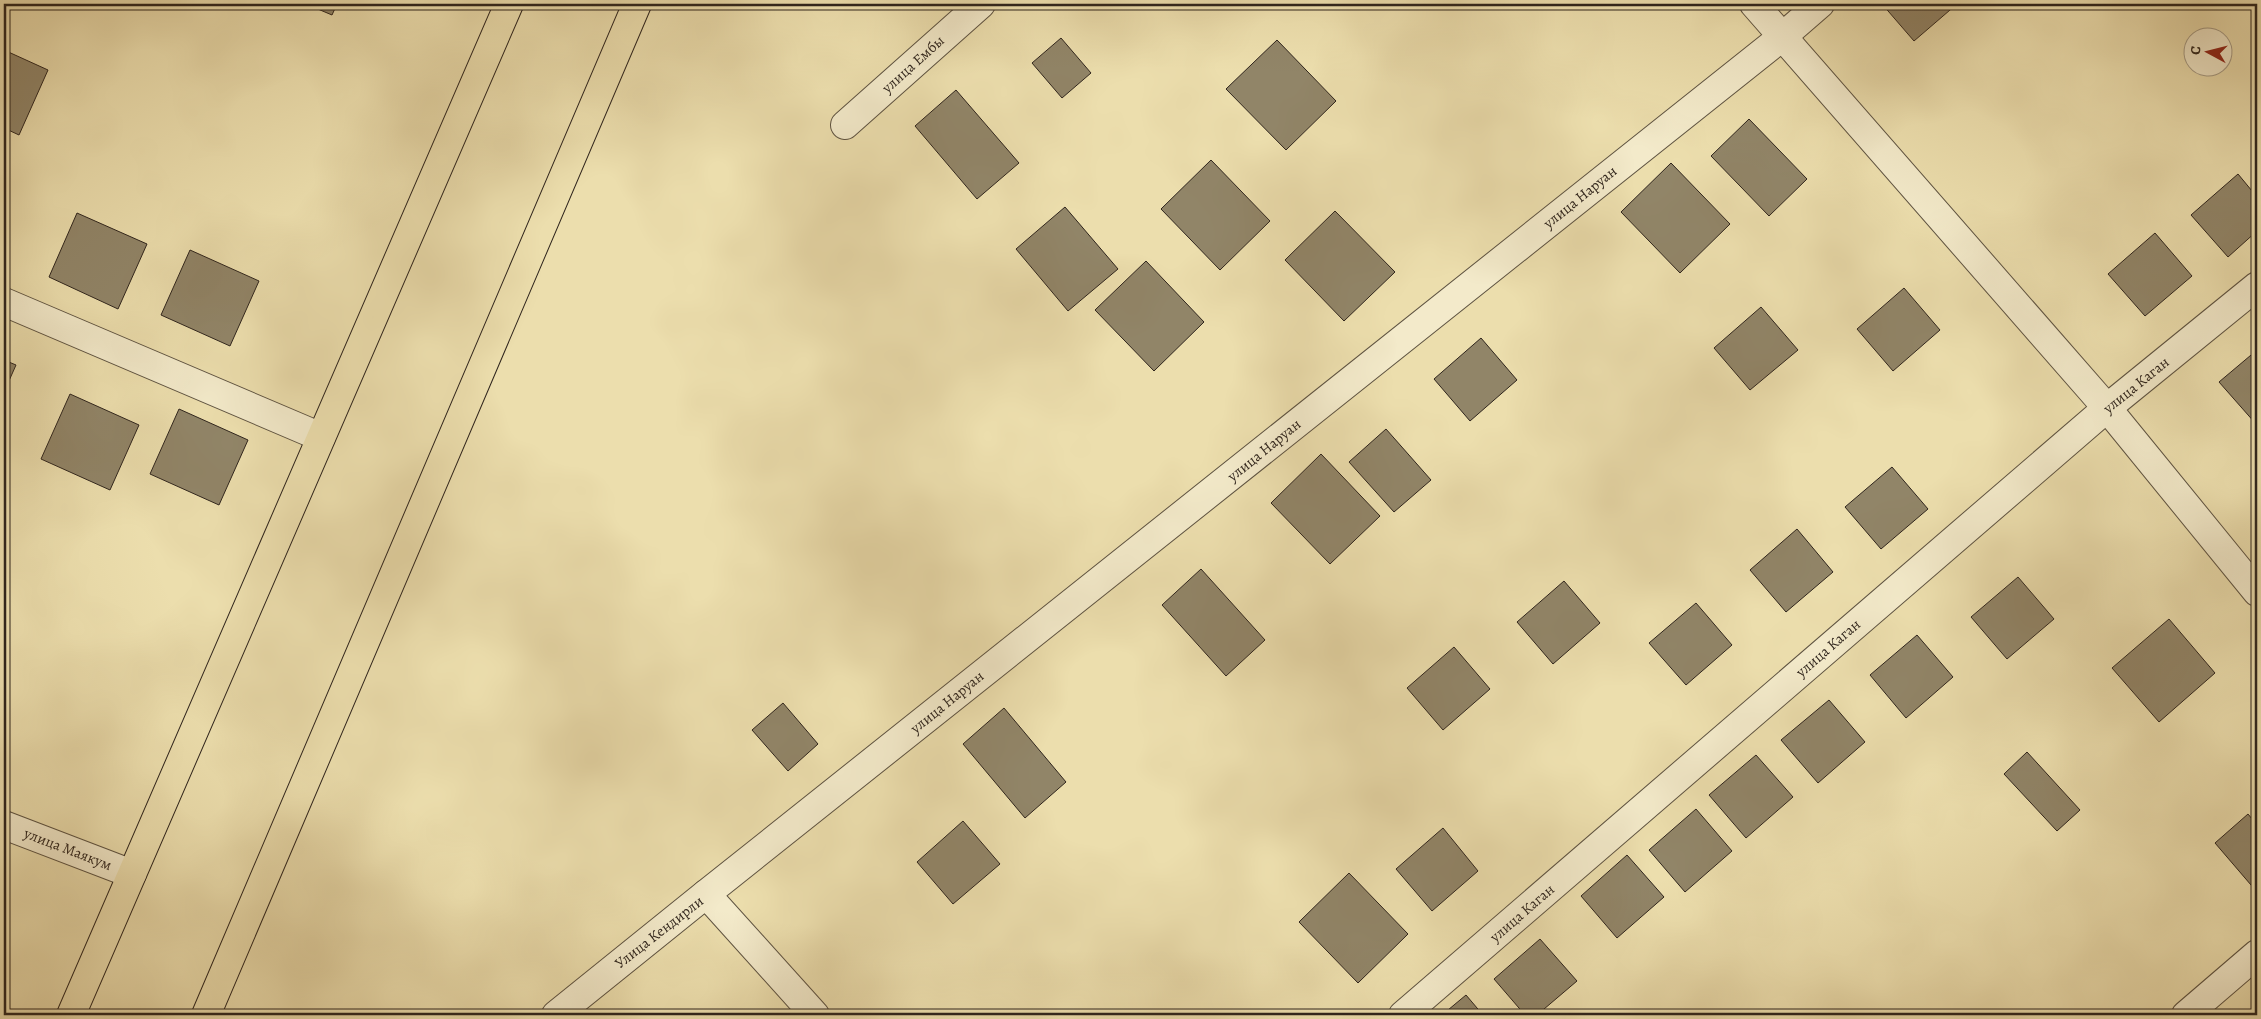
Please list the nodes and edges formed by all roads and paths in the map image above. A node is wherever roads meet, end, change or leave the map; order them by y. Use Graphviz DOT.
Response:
graph roads {
  1 [pos="509,4"];
  2 [pos="638,4"];
  3 [pos="981,4"];
  4 [pos="1754,4"];
  5 [pos="1820,4"];
  6 [pos="1782,37"];
  7 [pos="845,125"];
  8 [pos="2257,286"];
  9 [pos="4,302"];
  10 [pos="2107,408"];
  11 [pos="321,437"];
  12 [pos="2257,592"];
  13 [pos="4,825"];
  14 [pos="132,874"];
  15 [pos="706,894"];
  16 [pos="2257,954"];
  17 [pos="70,1015"];
  18 [pos="206,1015"];
  19 [pos="556,1015"];
  20 [pos="815,1015"];
  21 [pos="1403,1015"];
  22 [pos="2186,1015"];
  1 -- 11 [label="main road"];
  2 -- 18 [label="main road"];
  3 -- 7 [label="street, улица Ембы"];
  4 -- 6 [label="street"];
  5 -- 6 [label="street, улица Наруан"];
  6 -- 10 [label="street"];
  6 -- 15 [label="street, улица Наруан"];
  8 -- 10 [label="street, улица Каган"];
  9 -- 11 [label="street"];
  10 -- 12 [label="street"];
  10 -- 21 [label="street, улица Каган"];
  11 -- 14 [label="main road"];
  13 -- 14 [label="street, улица Маякум"];
  14 -- 17 [label="main road"];
  15 -- 19 [label="street, Улица Кендирли"];
  15 -- 20 [label="street, Улица Кендирли"];
  16 -- 22 [label="street"];
}
